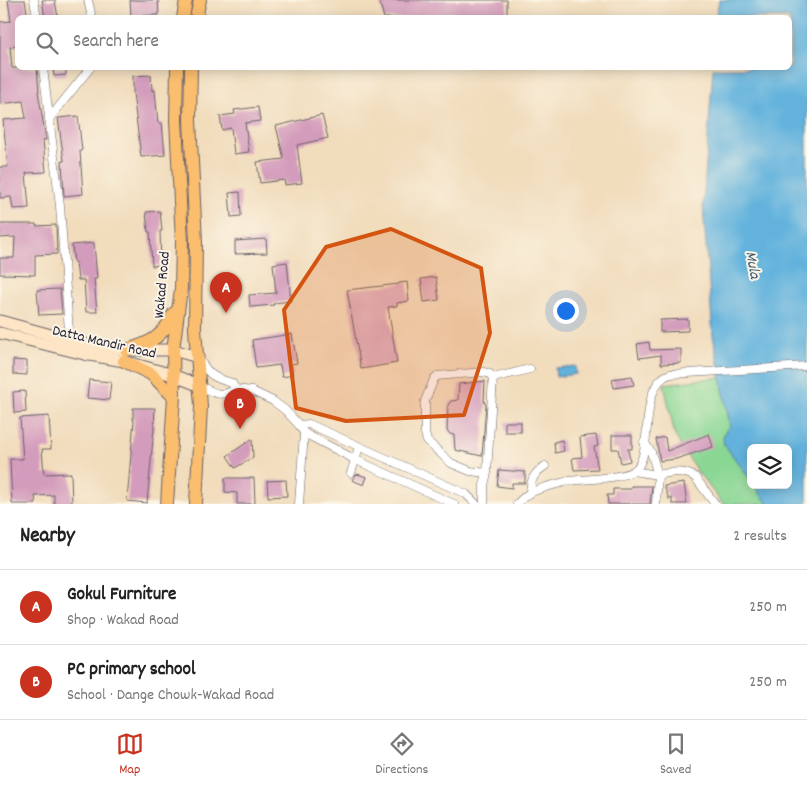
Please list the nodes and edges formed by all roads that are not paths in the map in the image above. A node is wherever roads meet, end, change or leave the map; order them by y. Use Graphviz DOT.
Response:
graph roads {
  1 [pos="34,0"];
  2 [pos="88,0"];
  3 [pos="186,0"];
  4 [pos="200,0"];
  5 [pos="36,15"];
  6 [pos="91,15"];
  7 [pos="184,15"];
  8 [pos="197,15"];
  9 [pos="43,70"];
  10 [pos="88,70"];
  11 [pos="177,70"];
  12 [pos="190,70"];
  13 [pos="49,119"];
  14 [pos="181,289"];
  15 [pos="0,321"];
  16 [pos="0,333"];
  17 [pos="71,340"];
  18 [pos="173,350"];
  19 [pos="125,356"];
  20 [pos="198,357"];
  21 [pos="807,366"];
  22 [pos="530,369"];
  23 [pos="173,374"];
  24 [pos="493,378"];
  25 [pos="200,386"];
  26 [pos="235,388"];
  27 [pos="174,397"];
  28 [pos="299,424"];
  29 [pos="304,434"];
  30 [pos="644,442"];
  31 [pos="359,447"];
  32 [pos="356,460"];
  33 [pos="545,466"];
  34 [pos="633,471"];
  35 [pos="351,473"];
  36 [pos="487,473"];
  37 [pos="658,475"];
  38 [pos="530,492"];
  39 [pos="476,503"];
  40 [pos="167,504"];
  41 [pos="196,504"];
  42 [pos="299,504"];
  43 [pos="454,504"];
  44 [pos="466,504"];
  45 [pos="485,504"];
  46 [pos="517,504"];
  47 [pos="656,504"];
  48 [pos="715,504"];
  1 -- 5 [label="street"];
  2 -- 6 [label="street"];
  3 -- 7 [label="main road"];
  4 -- 8 [label="main road"];
  9 -- 13 [label="street"];
  10 -- 13 [label="street"];
  11 -- 14 [label="main road, Wakad Road"];
  12 -- 20 [label="main road, Wakad Road"];
  13 -- 17 [label="street"];
  14 -- 18 [label="main road, Wakad Road"];
  14 -- 19 [label="main road"];
  15 -- 17 [label="main road, Datta Mandir Road"];
  16 -- 19 [label="main road, Datta Mandir Road"];
  17 -- 19 [label="main road, Datta Mandir Road"];
  18 -- 19 [label="main road, Datta Mandir Road"];
  18 -- 20 [label="main road, Datta Mandir Road"];
  18 -- 23 [label="main road, Wakad Road"];
  19 -- 23 [label="main road, Datta Mandir Road"];
  19 -- 27 [label="main road"];
  20 -- 25 [label="main road, Wakad Road"];
  20 -- 26 [label="street"];
  21 -- 30 [label="street"];
  22 -- 24 [label="street"];
  23 -- 25 [label="main road, Datta Mandir Road"];
  23 -- 27 [label="main road, Wakad Road"];
  24 -- 36 [label="street"];
  24 -- 36 [label="street"];
  25 -- 26 [label="street"];
  25 -- 41 [label="main road, Wakad Road"];
  26 -- 28 [label="street"];
  27 -- 40 [label="main road, Wakad Road"];
  28 -- 29 [label="street"];
  28 -- 31 [label="street"];
  29 -- 32 [label="street"];
  29 -- 42 [label="street"];
  30 -- 34 [label="street"];
  30 -- 37 [label="street"];
  31 -- 32 [label="street"];
  31 -- 39 [label="street"];
  32 -- 35 [label="street"];
  32 -- 43 [label="street"];
  33 -- 38 [label="street"];
  34 -- 37 [label="street"];
  34 -- 38 [label="street"];
  36 -- 45 [label="street"];
  37 -- 47 [label="street"];
  37 -- 48 [label="street"];
  38 -- 46 [label="street"];
  39 -- 44 [label="street"];
  39 -- 45 [label="street"];
}
